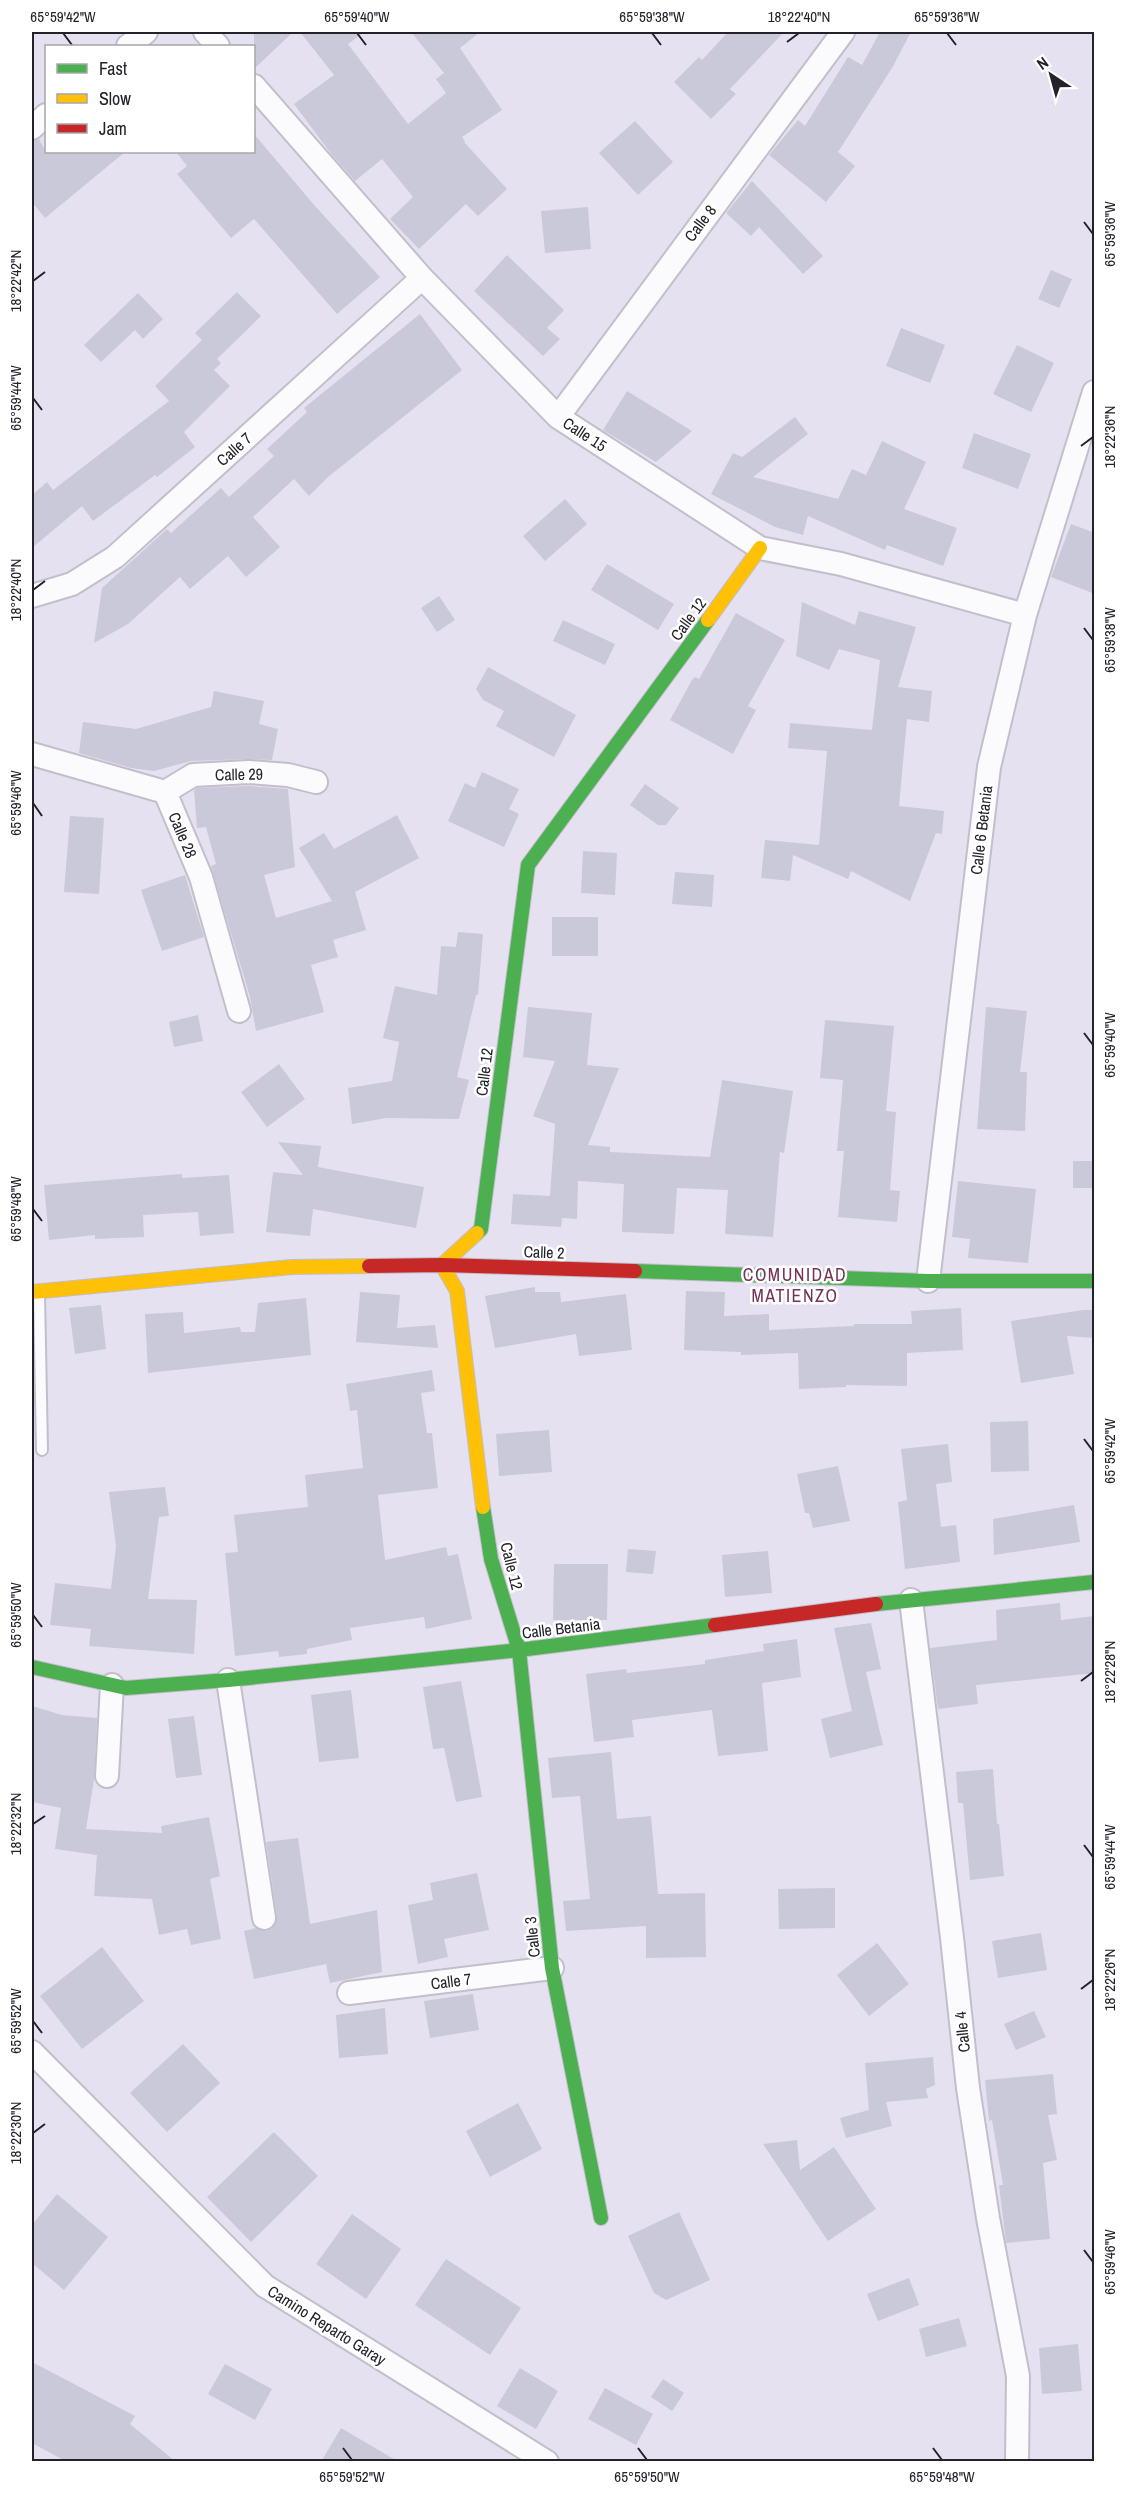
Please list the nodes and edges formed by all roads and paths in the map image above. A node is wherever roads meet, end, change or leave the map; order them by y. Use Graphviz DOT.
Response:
graph roads {
  1 [pos="146,32"];
  2 [pos="205,32"];
  3 [pos="843,32"];
  4 [pos="129,45"];
  5 [pos="217,45"];
  6 [pos="255,87"];
  7 [pos="45,116"];
  8 [pos="32,128"];
  9 [pos="422,278"];
  10 [pos="1095,392"];
  11 [pos="558,417"];
  12 [pos="760,548"];
  13 [pos="32,596"];
  14 [pos="1025,615"];
  15 [pos="32,754"];
  16 [pos="316,782"];
  17 [pos="165,792"];
  18 [pos="239,1011"];
  19 [pos="442,1265"];
  20 [pos="927,1281"];
  21 [pos="1095,1281"];
  22 [pos="35,1291"];
  23 [pos="42,1450"];
  24 [pos="1095,1582"];
  25 [pos="911,1600"];
  26 [pos="519,1650"];
  27 [pos="32,1667"];
  28 [pos="228,1680"];
  29 [pos="112,1685"];
  30 [pos="107,1776"];
  31 [pos="264,1918"];
  32 [pos="552,1968"];
  33 [pos="349,1993"];
  34 [pos="32,2052"];
  35 [pos="601,2218"];
  36 [pos="547,2462"];
  37 [pos="1017,2462"];
  1 -- 4 [label="street"];
  2 -- 5 [label="street"];
  3 -- 11 [label="street, Calle 8"];
  6 -- 9 [label="street, Calle 15"];
  7 -- 8 [label="street"];
  9 -- 11 [label="street, Calle 15"];
  9 -- 13 [label="street, Calle 7"];
  10 -- 14 [label="street, Calle 6 Betania"];
  11 -- 12 [label="street, Calle 15"];
  12 -- 14 [label="street, Calle 15"];
  12 -- 19 [label="street, Calle 12"];
  14 -- 20 [label="street, Calle 6 Betania"];
  15 -- 17 [label="street, Calle 28"];
  16 -- 17 [label="street, Calle 29"];
  17 -- 18 [label="street, Calle 28"];
  19 -- 20 [label="street, Calle 2"];
  19 -- 22 [label="street, Calle 2"];
  19 -- 26 [label="street, Calle 12"];
  20 -- 21 [label="street, Calle 2"];
  22 -- 23 [label="lane"];
  24 -- 25 [label="street, Calle Betania"];
  25 -- 26 [label="street, Calle Betania"];
  25 -- 37 [label="street, Calle 4"];
  26 -- 28 [label="street, Calle Betania"];
  26 -- 32 [label="street, Calle 3"];
  27 -- 29 [label="street, Calle Betania"];
  28 -- 29 [label="street, Calle Betania"];
  28 -- 31 [label="street"];
  29 -- 30 [label="street"];
  32 -- 33 [label="street, Calle 7"];
  32 -- 35 [label="street, Calle 3"];
  34 -- 36 [label="street, Camino Reparto Garay"];
}
